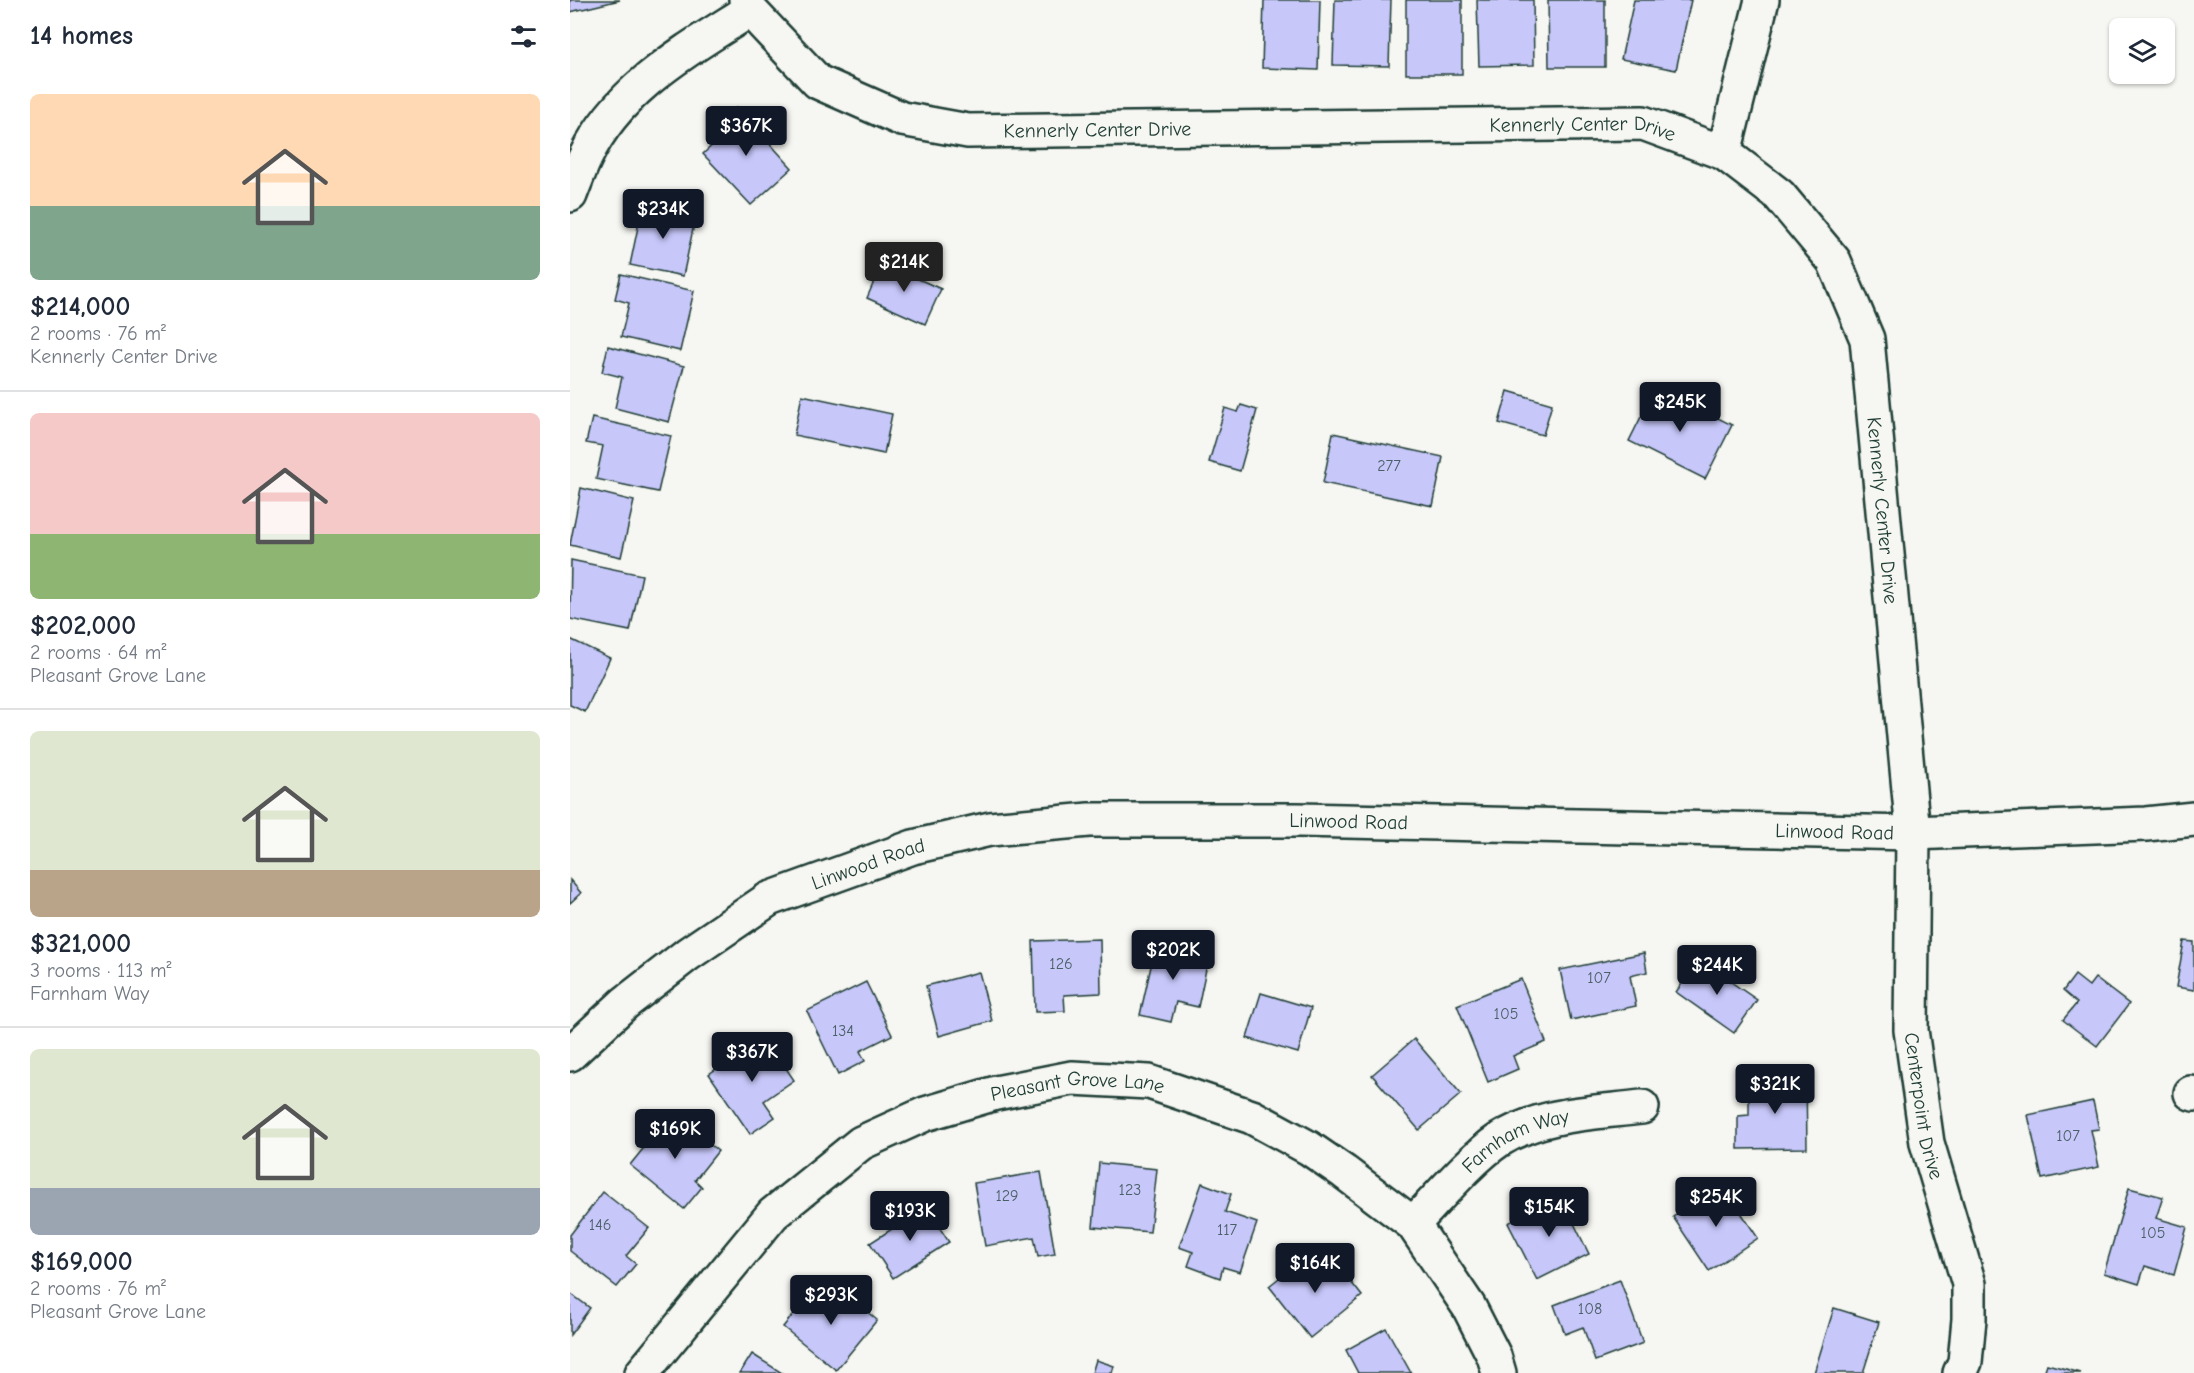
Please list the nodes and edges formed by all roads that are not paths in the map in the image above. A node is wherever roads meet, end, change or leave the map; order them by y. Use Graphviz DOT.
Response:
graph roads {
  1 [pos="1762,0"];
  2 [pos="748,5"];
  3 [pos="1724,153"];
  4 [pos="570,195"];
  5 [pos="2194,819"];
  6 [pos="1913,833"];
  7 [pos="570,1054"];
  8 [pos="1642,1107"];
  9 [pos="1413,1224"];
  10 [pos="642,1373"];
  11 [pos="1499,1373"];
  12 [pos="1960,1373"];
  1 -- 3 [label="street"];
  2 -- 3 [label="street, Kennerly Center Drive"];
  2 -- 4 [label="street"];
  3 -- 6 [label="street, Kennerly Center Drive"];
  5 -- 6 [label="street, Linwood Road"];
  6 -- 7 [label="street, Linwood Road"];
  6 -- 12 [label="street, Centerpoint Drive"];
  8 -- 9 [label="street, Farnham Way"];
  9 -- 10 [label="street, Pleasant Grove Lane"];
  9 -- 11 [label="street, Pleasant Grove Lane"];
}
